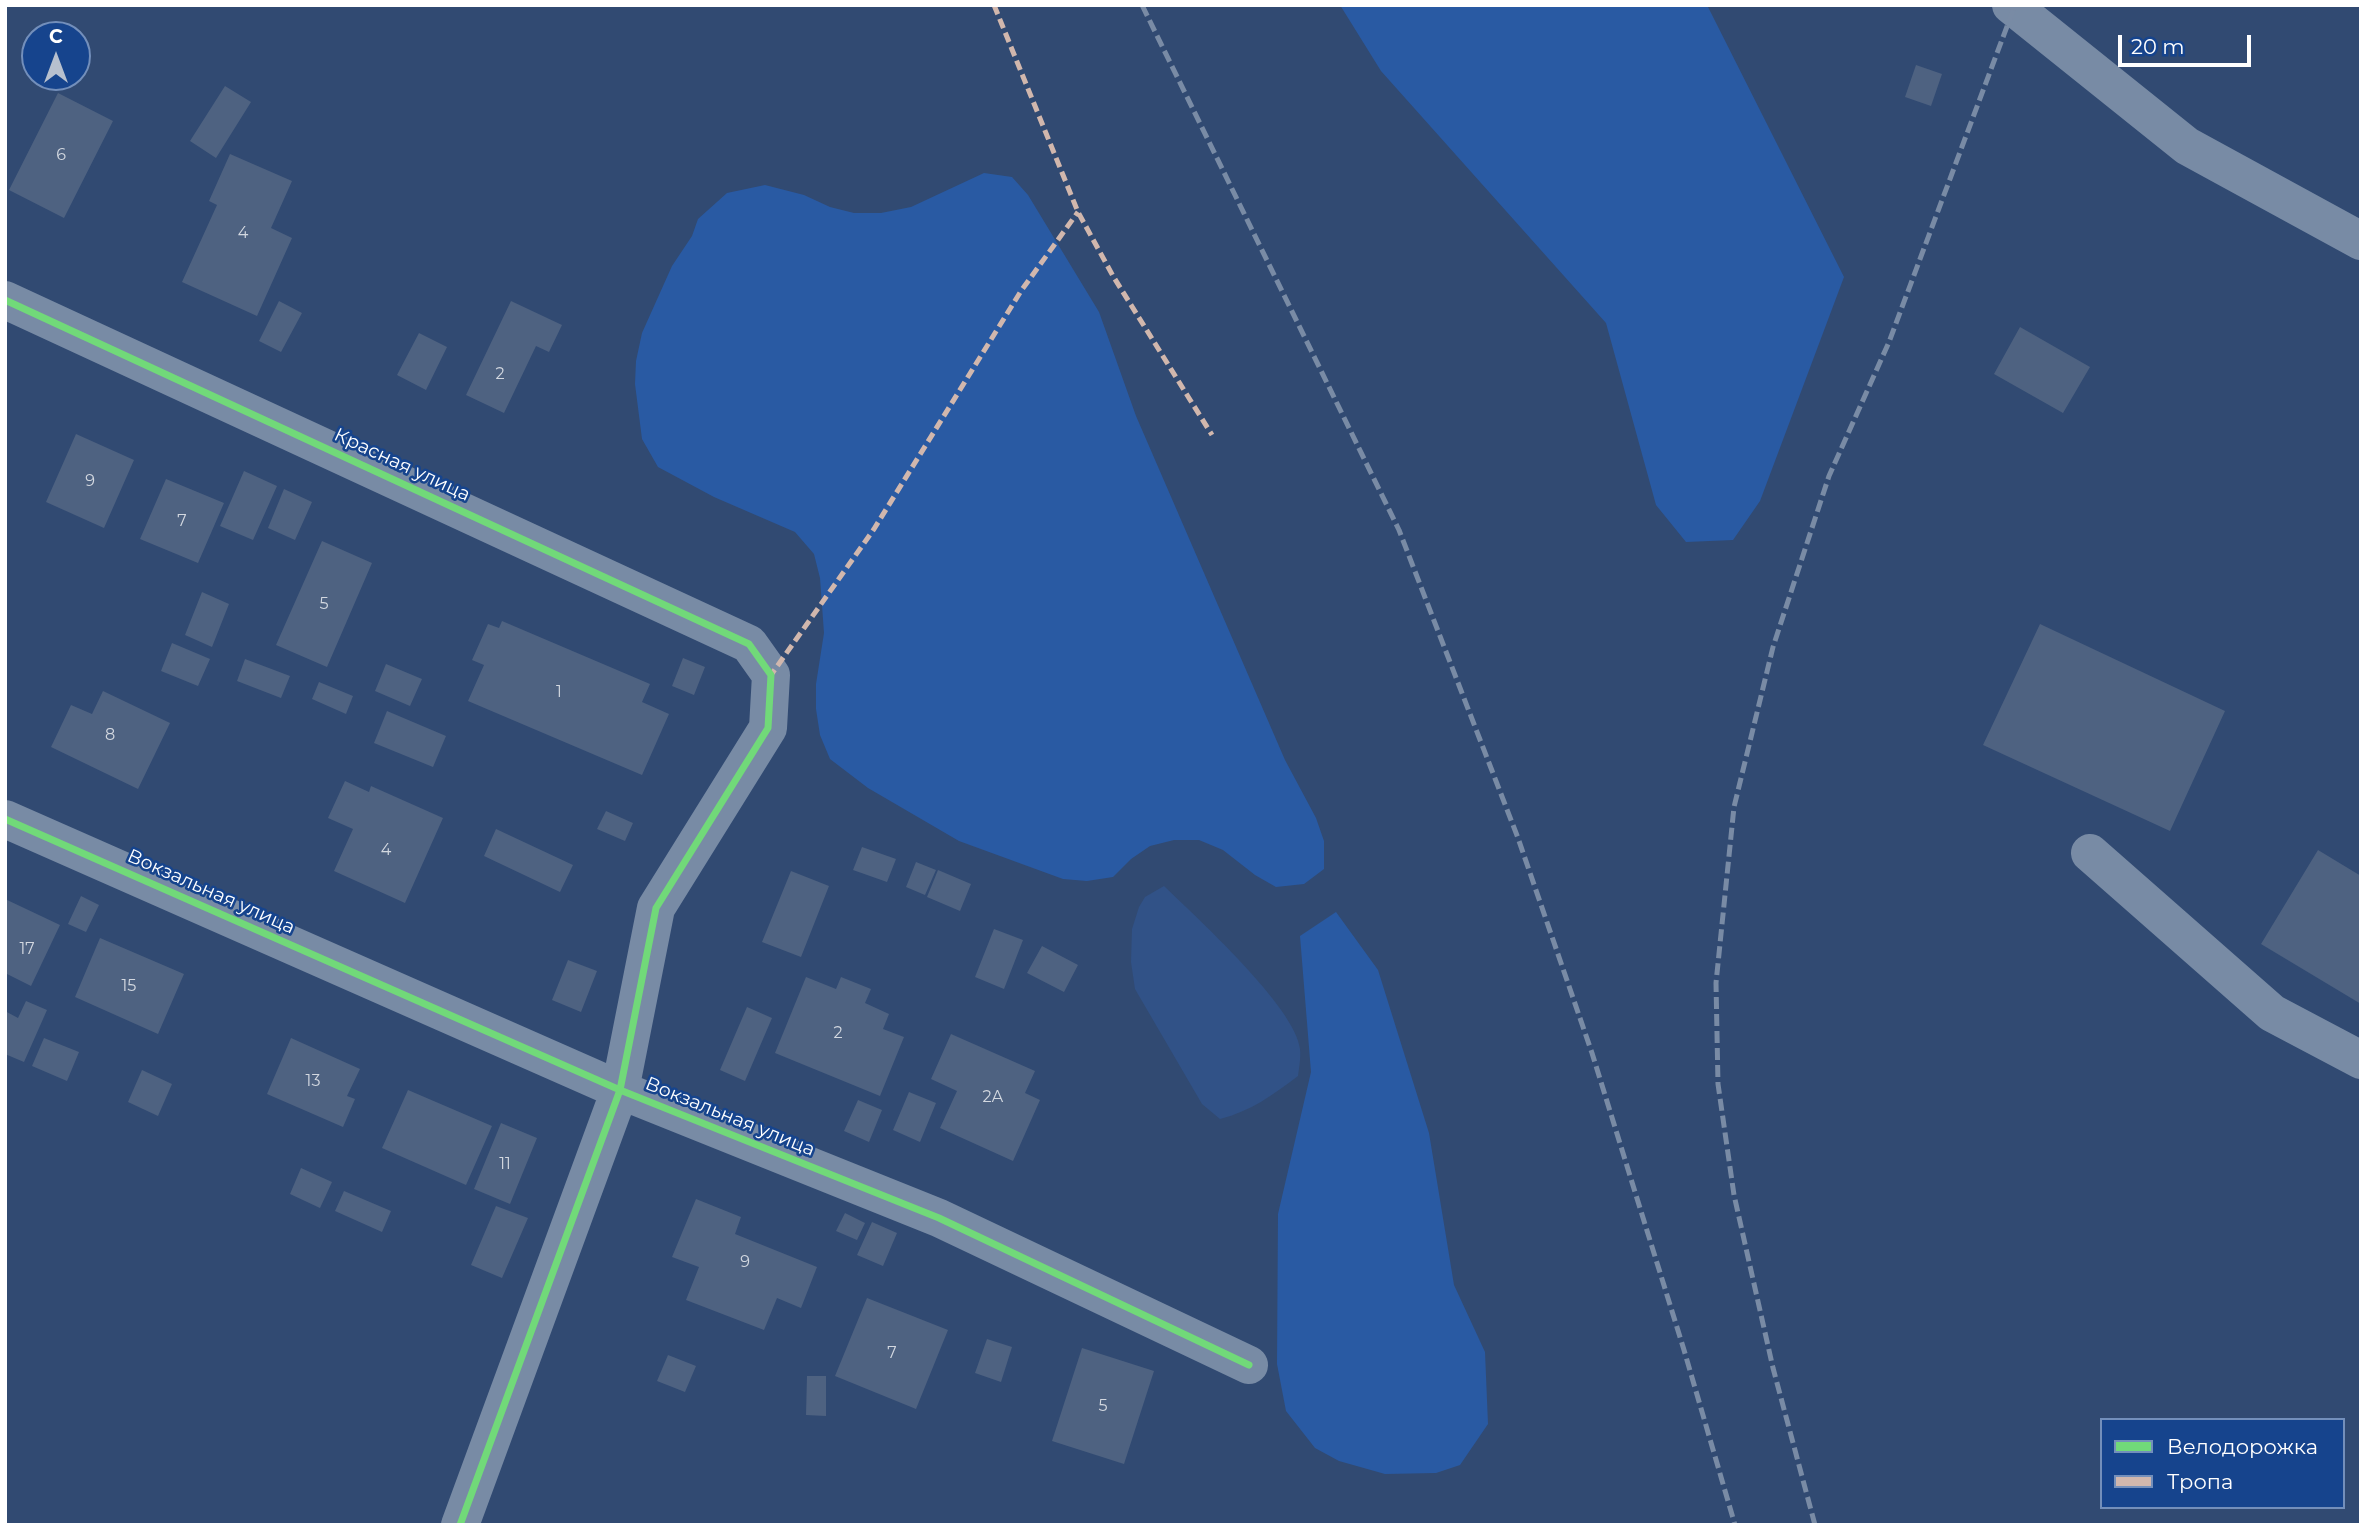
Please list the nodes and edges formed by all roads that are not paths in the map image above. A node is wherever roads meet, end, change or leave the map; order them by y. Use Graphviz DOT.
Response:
graph roads {
  1 [pos="2011,5"];
  2 [pos="2361,241"];
  3 [pos="5,300"];
  4 [pos="5,819"];
  5 [pos="2090,853"];
  6 [pos="2361,1060"];
  7 [pos="620,1090"];
  8 [pos="1249,1365"];
  9 [pos="460,1525"];
  1 -- 2 [label="street"];
  3 -- 7 [label="street, Красная улица"];
  4 -- 7 [label="street, Вокзальная улица"];
  5 -- 6 [label="street"];
  7 -- 8 [label="street, Вокзальная улица"];
  7 -- 9 [label="street"];
}
